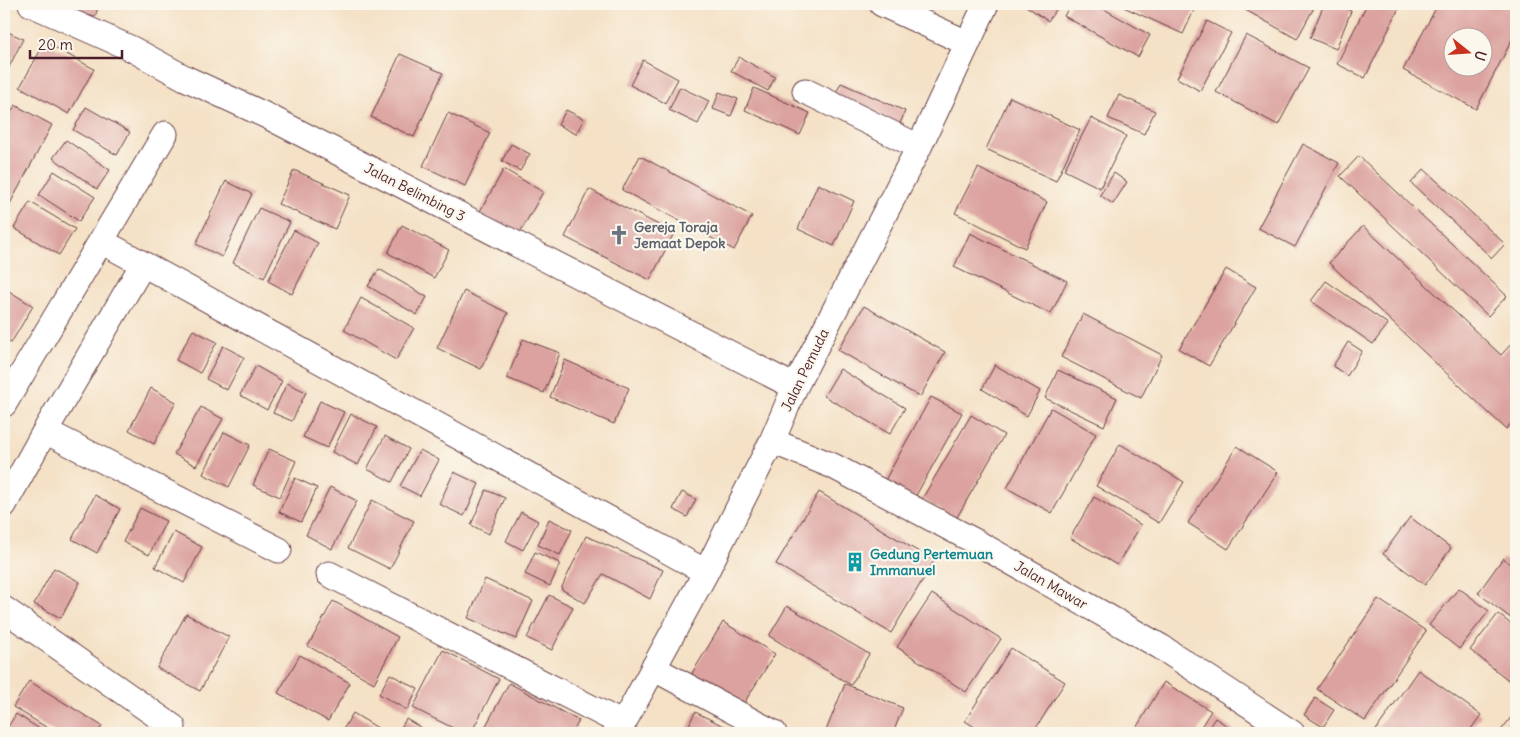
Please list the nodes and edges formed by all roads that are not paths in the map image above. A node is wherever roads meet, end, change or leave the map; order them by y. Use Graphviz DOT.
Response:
graph roads {
  1 [pos="31,4"];
  2 [pos="882,4"];
  3 [pos="986,4"];
  4 [pos="967,43"];
  5 [pos="805,91"];
  6 [pos="165,134"];
  7 [pos="919,147"];
  8 [pos="101,241"];
  9 [pos="143,264"];
  10 [pos="11,377"];
  11 [pos="795,387"];
  12 [pos="4,404"];
  13 [pos="45,431"];
  14 [pos="772,441"];
  15 [pos="4,506"];
  16 [pos="279,550"];
  17 [pos="706,572"];
  18 [pos="329,574"];
  19 [pos="4,609"];
  20 [pos="653,668"];
  21 [pos="173,727"];
  22 [pos="620,728"];
  23 [pos="1288,732"];
  24 [pos="774,733"];
  1 -- 11 [label="street, Jalan Belimbing 3"];
  2 -- 4 [label="street"];
  3 -- 4 [label="street, Jalan Pemuda"];
  4 -- 7 [label="street, Jalan Pemuda"];
  5 -- 7 [label="street"];
  6 -- 8 [label="street"];
  7 -- 11 [label="street, Jalan Pemuda"];
  8 -- 9 [label="street"];
  8 -- 10 [label="street"];
  9 -- 13 [label="street"];
  9 -- 17 [label="street"];
  10 -- 12 [label="street"];
  11 -- 14 [label="street, Jalan Pemuda"];
  13 -- 15 [label="street"];
  13 -- 16 [label="street"];
  14 -- 17 [label="street, Jalan Pemuda"];
  14 -- 23 [label="street, Jalan Mawar"];
  17 -- 20 [label="street, Jalan Pemuda"];
  18 -- 22 [label="street"];
  19 -- 21 [label="street"];
  20 -- 22 [label="street, Jalan Pemuda"];
  20 -- 24 [label="street"];
}
